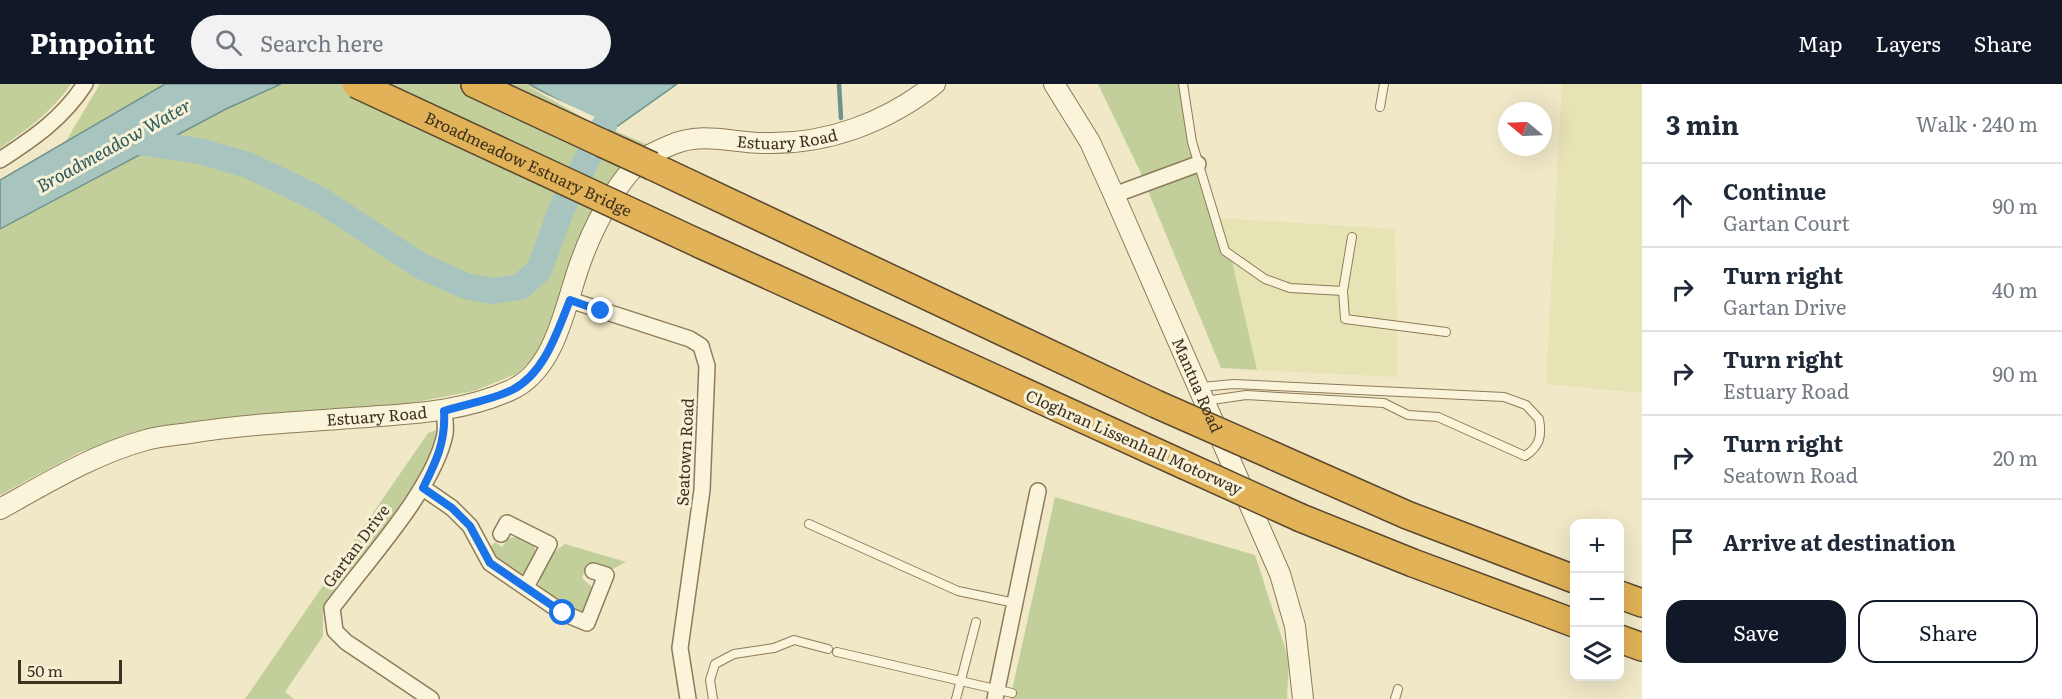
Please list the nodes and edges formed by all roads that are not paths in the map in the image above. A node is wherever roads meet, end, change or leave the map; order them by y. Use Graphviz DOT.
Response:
graph roads {
  1 [pos="86,84"];
  2 [pos="356,84"];
  3 [pos="475,84"];
  4 [pos="935,84"];
  5 [pos="1054,84"];
  6 [pos="1183,84"];
  7 [pos="1384,84"];
  8 [pos="1380,108"];
  9 [pos="0,160"];
  10 [pos="1198,164"];
  11 [pos="1114,195"];
  12 [pos="1352,237"];
  13 [pos="700,244"];
  14 [pos="1343,291"];
  15 [pos="570,300"];
  16 [pos="1446,332"];
  17 [pos="1202,394"];
  18 [pos="444,411"];
  19 [pos="423,488"];
  20 [pos="1038,491"];
  21 [pos="0,509"];
  22 [pos="809,524"];
  23 [pos="501,534"];
  24 [pos="593,571"];
  25 [pos="1570,577"];
  26 [pos="525,587"];
  27 [pos="1624,596"];
  28 [pos="1015,603"];
  29 [pos="1642,603"];
  30 [pos="1570,620"];
  31 [pos="976,621"];
  32 [pos="1624,640"];
  33 [pos="1642,647"];
  34 [pos="828,649"];
  35 [pos="837,652"];
  36 [pos="961,680"];
  37 [pos="1398,689"];
  38 [pos="1001,694"];
  39 [pos="431,699"];
  40 [pos="688,699"];
  41 [pos="713,699"];
  42 [pos="956,699"];
  43 [pos="1303,699"];
  44 [pos="1395,699"];
  1 -- 9 [label="street"];
  2 -- 13 [label="highway, Broadmeadow Estuary Bridge, bridge"];
  3 -- 25 [label="highway, bridge"];
  4 -- 15 [label="street, Estuary Road"];
  5 -- 11 [label="street, Mantua Road"];
  6 -- 10 [label="lane"];
  7 -- 8 [label="lane"];
  10 -- 11 [label="street"];
  10 -- 14 [label="lane"];
  11 -- 17 [label="street, Mantua Road"];
  12 -- 14 [label="lane"];
  13 -- 30 [label="highway, Cloghran Lissenhall Motorway, bridge"];
  14 -- 16 [label="lane"];
  15 -- 18 [label="street, Estuary Road"];
  15 -- 40 [label="street, Seatown Road"];
  17 -- 17 [label="lane"];
  17 -- 43 [label="street, Mantua Road"];
  18 -- 19 [label="street, Gartan Drive"];
  18 -- 21 [label="street, Estuary Road"];
  19 -- 26 [label="street"];
  19 -- 39 [label="street, Gartan Drive"];
  20 -- 28 [label="street"];
  22 -- 28 [label="lane"];
  23 -- 26 [label="street"];
  24 -- 26 [label="street"];
  27 -- 29 [label="highway"];
  28 -- 38 [label="street"];
  31 -- 36 [label="lane"];
  32 -- 33 [label="highway"];
  34 -- 41 [label="lane"];
  35 -- 36 [label="lane"];
  36 -- 38 [label="lane"];
  36 -- 42 [label="lane"];
  37 -- 44 [label="lane"];
}
